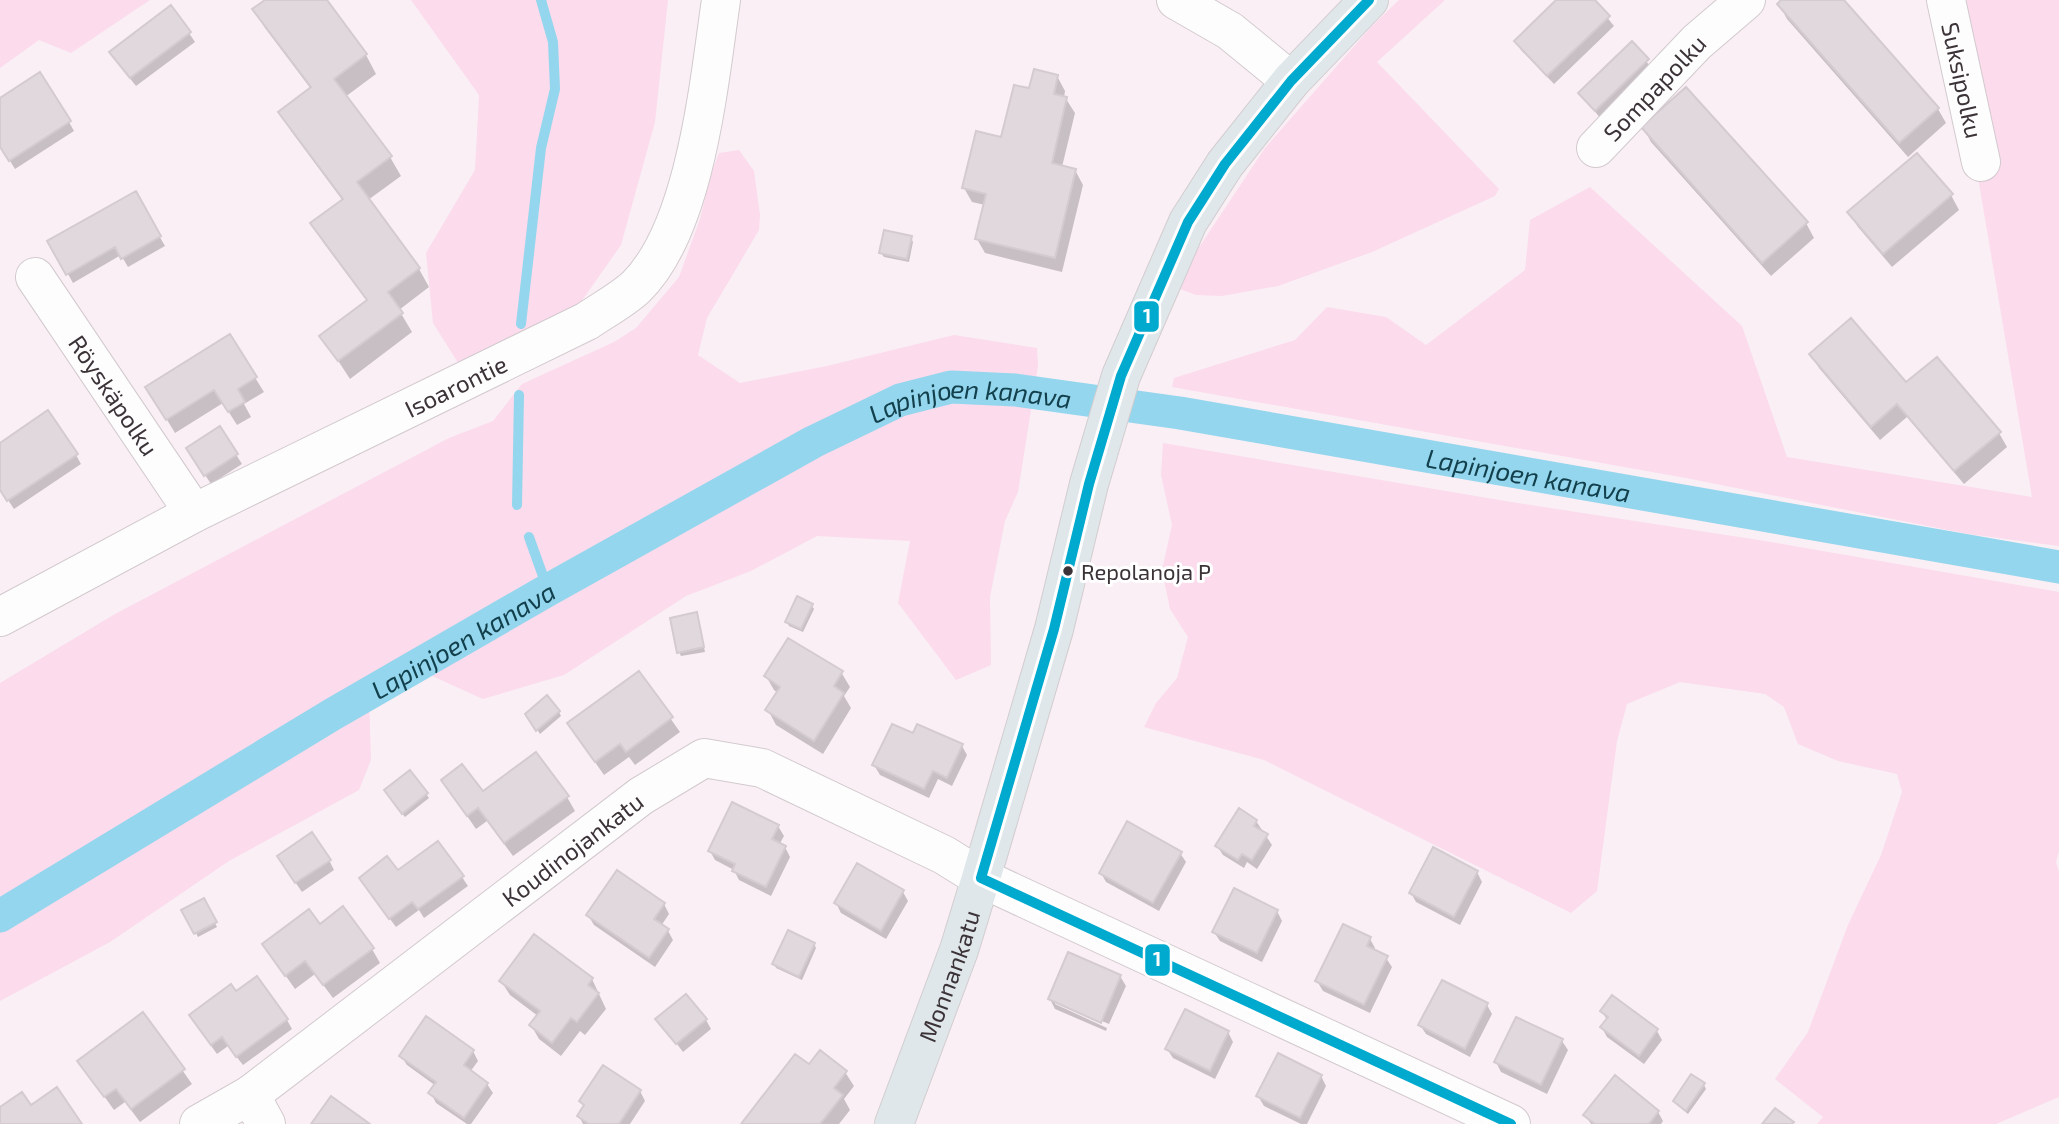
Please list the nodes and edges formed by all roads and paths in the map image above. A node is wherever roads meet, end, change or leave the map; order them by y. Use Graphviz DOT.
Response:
graph roads {
  1 [pos="721,0"];
  2 [pos="1176,0"];
  3 [pos="1369,0"];
  4 [pos="1746,0"];
  5 [pos="1946,0"];
  6 [pos="1291,81"];
  7 [pos="1596,148"];
  8 [pos="1981,162"];
  9 [pos="35,277"];
  10 [pos="194,513"];
  11 [pos="0,617"];
  12 [pos="981,878"];
  13 [pos="258,1109"];
  14 [pos="199,1124"];
  15 [pos="894,1124"];
  16 [pos="1511,1124"];
  1 -- 10 [label="street, Isoarontie"];
  2 -- 6 [label="street"];
  3 -- 6 [label="main road, Monnankatu"];
  4 -- 7 [label="street, Sompapolku"];
  5 -- 8 [label="street, Suksipolku"];
  6 -- 12 [label="main road, Monnankatu"];
  9 -- 10 [label="street, Röyskäpolku"];
  10 -- 11 [label="street, Isoarontie"];
  12 -- 13 [label="street, Koudinojankatu"];
  12 -- 15 [label="main road, Monnankatu"];
  12 -- 16 [label="street, Koudinojankatu"];
  13 -- 14 [label="street, Koudinojankatu"];
}
